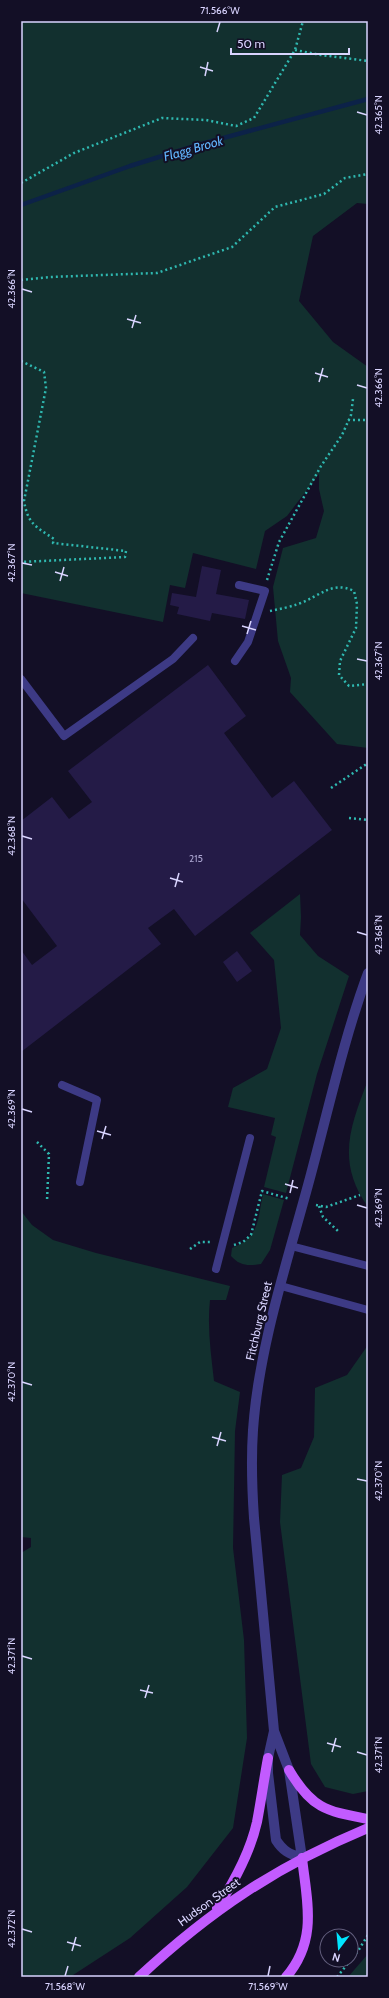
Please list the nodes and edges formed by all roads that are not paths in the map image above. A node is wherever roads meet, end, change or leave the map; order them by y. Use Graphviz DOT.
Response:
graph roads {
  1 [pos="240,585"];
  2 [pos="193,638"];
  3 [pos="235,661"];
  4 [pos="21,679"];
  5 [pos="368,973"];
  6 [pos="62,1085"];
  7 [pos="250,1138"];
  8 [pos="80,1182"];
  9 [pos="291,1246"];
  10 [pos="368,1266"];
  11 [pos="216,1269"];
  12 [pos="281,1286"];
  13 [pos="368,1310"];
  14 [pos="274,1731"];
  15 [pos="268,1758"];
  16 [pos="289,1770"];
  17 [pos="368,1819"];
  18 [pos="368,1828"];
  19 [pos="302,1858"];
  20 [pos="214,1914"];
  21 [pos="139,1977"];
  22 [pos="286,1977"];
  1 -- 3 [label="lane"];
  2 -- 4 [label="lane"];
  5 -- 9 [label="street, Fitchburg Street"];
  6 -- 8 [label="lane"];
  7 -- 11 [label="lane"];
  9 -- 10 [label="lane"];
  9 -- 12 [label="street, Fitchburg Street"];
  12 -- 13 [label="lane"];
  12 -- 14 [label="street, Fitchburg Street"];
  14 -- 15 [label="street"];
  14 -- 16 [label="street"];
  15 -- 19 [label="street"];
  15 -- 20 [label="main road"];
  16 -- 17 [label="main road"];
  16 -- 19 [label="street"];
  18 -- 19 [label="main road, Hudson Street"];
  19 -- 20 [label="main road, Hudson Street"];
  19 -- 22 [label="main road"];
  20 -- 21 [label="main road, Hudson Street"];
}
